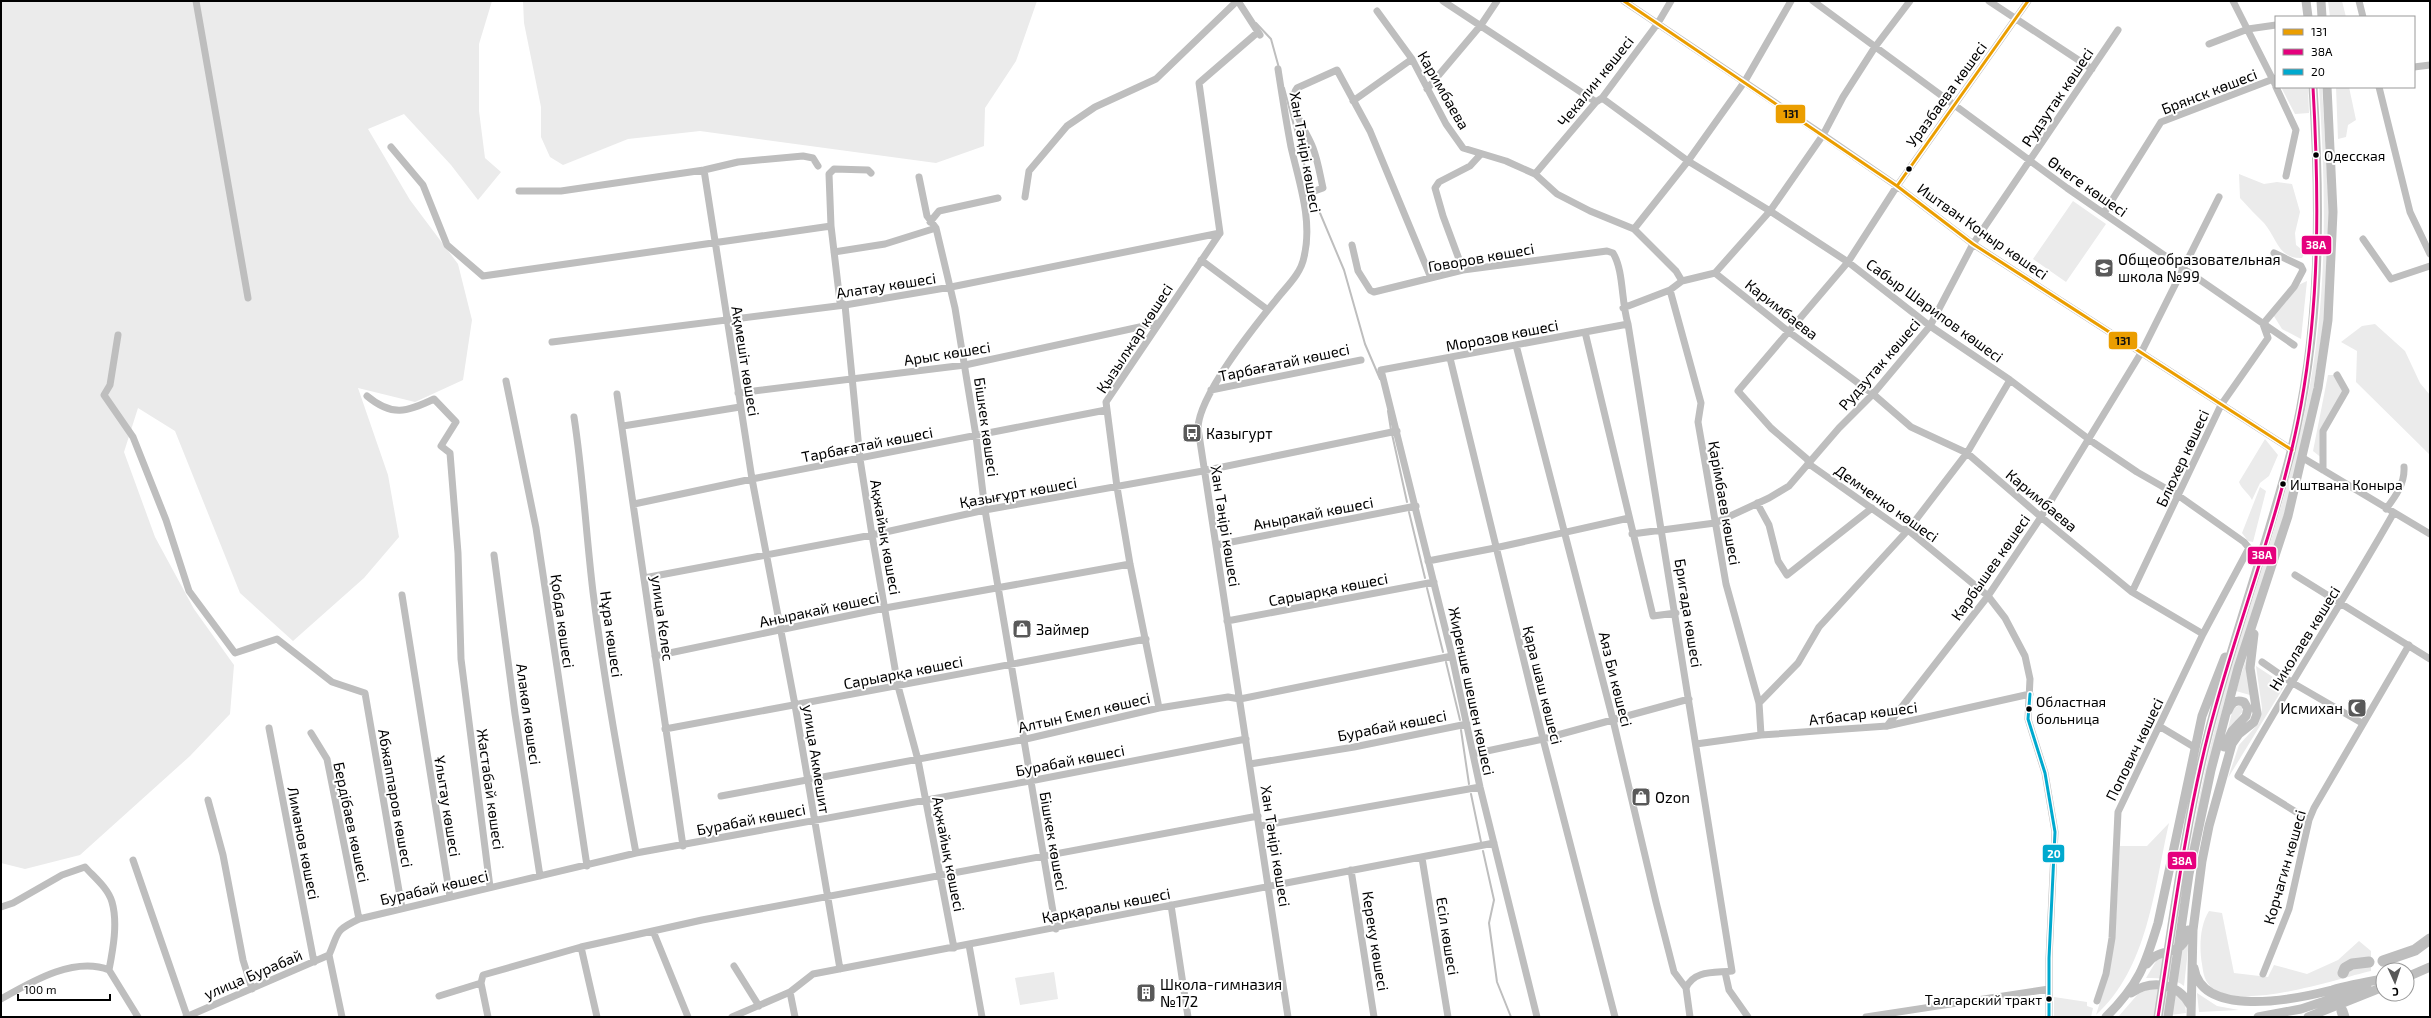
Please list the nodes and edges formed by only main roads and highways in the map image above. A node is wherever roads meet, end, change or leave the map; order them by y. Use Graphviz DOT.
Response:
graph roads {
  1 [pos="2306,1"];
  2 [pos="2321,1"];
  3 [pos="2308,16"];
  4 [pos="2322,16"];
  5 [pos="2313,88"];
  6 [pos="2327,88"];
  7 [pos="2264,592"];
  8 [pos="2238,628"];
  9 [pos="2223,722"];
  10 [pos="2192,953"];
  11 [pos="2430,967"];
  12 [pos="2142,970"];
  13 [pos="2415,971"];
  14 [pos="2415,974"];
  15 [pos="2375,982"];
  16 [pos="2375,983"];
  17 [pos="2375,990"];
  18 [pos="2126,996"];
  19 [pos="2191,1012"];
  20 [pos="2106,1017"];
  21 [pos="2158,1017"];
  22 [pos="2168,1017"];
  23 [pos="2258,1017"];
  24 [pos="2308,1017"];
  1 -- 3 [label="main road"];
  2 -- 4 [label="main road"];
  5 -- 8 [label="main road"];
  6 -- 7 [label="main road"];
  7 -- 9 [label="main road"];
  7 -- 10 [label="main road"];
  8 -- 12 [label="main road"];
  8 -- 21 [label="main road"];
  9 -- 12 [label="main road"];
  9 -- 22 [label="main road"];
  10 -- 15 [label="main road"];
  10 -- 19 [label="main road"];
  11 -- 13 [label="main road"];
  11 -- 14 [label="main road"];
  12 -- 18 [label="main road"];
  16 -- 23 [label="main road"];
  17 -- 24 [label="main road"];
  18 -- 19 [label="main road"];
  18 -- 20 [label="main road"];
}
